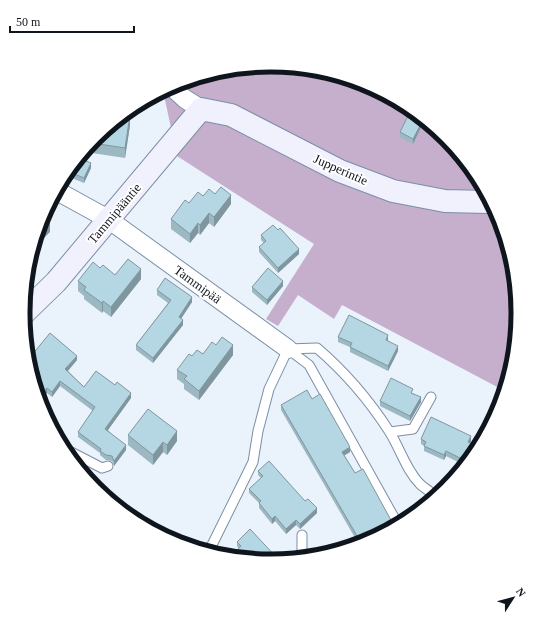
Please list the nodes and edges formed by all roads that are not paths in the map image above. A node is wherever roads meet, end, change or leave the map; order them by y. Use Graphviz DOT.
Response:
graph roads {
  1 [pos="177,91"];
  2 [pos="201,109"];
  3 [pos="62,194"];
  4 [pos="483,202"];
  5 [pos="108,219"];
  6 [pos="30,307"];
  7 [pos="288,349"];
  8 [pos="431,396"];
  9 [pos="390,432"];
  10 [pos="77,455"];
  11 [pos="108,466"];
  12 [pos="431,492"];
  13 [pos="395,519"];
  14 [pos="302,535"];
  15 [pos="211,546"];
  16 [pos="302,551"];
  1 -- 2 [label="street"];
  2 -- 4 [label="street, Jupperintie"];
  2 -- 5 [label="street, Tammipääntie"];
  3 -- 5 [label="street, Tammipää"];
  5 -- 6 [label="street, Tammipääntie"];
  5 -- 7 [label="street, Tammipää"];
  7 -- 9 [label="lane"];
  7 -- 13 [label="lane"];
  7 -- 15 [label="lane"];
  8 -- 9 [label="lane"];
  9 -- 12 [label="lane"];
  10 -- 11 [label="lane"];
  14 -- 16 [label="lane"];
}
